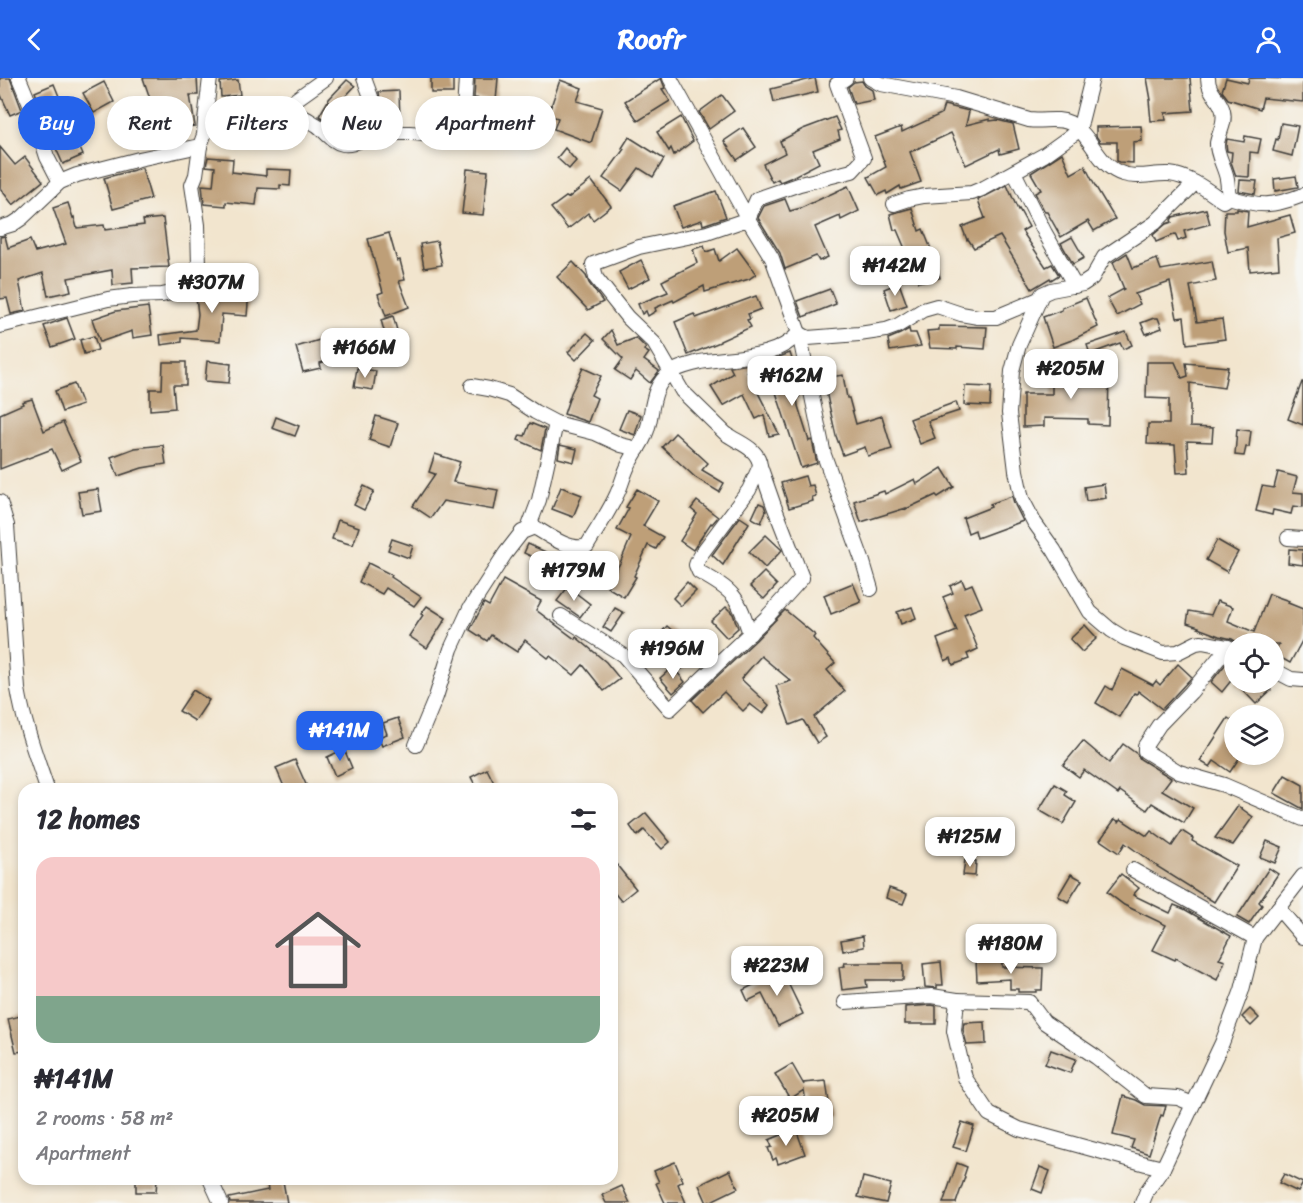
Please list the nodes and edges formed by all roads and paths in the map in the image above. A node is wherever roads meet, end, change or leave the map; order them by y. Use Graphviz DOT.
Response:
graph roads {
  1 [pos="19,78"];
  2 [pos="210,78"];
  3 [pos="326,78"];
  4 [pos="364,78"];
  5 [pos="466,78"];
  6 [pos="670,78"];
  7 [pos="846,78"];
  8 [pos="870,78"];
  9 [pos="1092,78"];
  10 [pos="1208,78"];
  11 [pos="208,96"];
  12 [pos="301,96"];
  13 [pos="371,96"];
  14 [pos="205,122"];
  15 [pos="1079,130"];
  16 [pos="403,134"];
  17 [pos="200,146"];
  18 [pos="1014,172"];
  19 [pos="60,182"];
  20 [pos="1195,183"];
  21 [pos="1303,195"];
  22 [pos="1229,197"];
  23 [pos="894,204"];
  24 [pos="748,219"];
  25 [pos="0,228"];
  26 [pos="1075,286"];
  27 [pos="1039,299"];
  28 [pos="0,326"];
  29 [pos="799,333"];
  30 [pos="670,373"];
  31 [pos="472,386"];
  32 [pos="556,423"];
  33 [pos="638,449"];
  34 [pos="760,466"];
  35 [pos="0,502"];
  36 [pos="528,528"];
  37 [pos="1288,538"];
  38 [pos="1303,539"];
  39 [pos="871,589"];
  40 [pos="561,616"];
  41 [pos="750,634"];
  42 [pos="1224,647"];
  43 [pos="1224,657"];
  44 [pos="1284,675"];
  45 [pos="1303,680"];
  46 [pos="416,744"];
  47 [pos="45,783"];
  48 [pos="1303,819"];
  49 [pos="1133,870"];
  50 [pos="1303,876"];
  51 [pos="1278,908"];
  52 [pos="1303,937"];
  53 [pos="1255,938"];
  54 [pos="957,1000"];
  55 [pos="845,1002"];
  56 [pos="1193,1104"];
  57 [pos="1163,1168"];
  58 [pos="213,1185"];
  59 [pos="221,1203"];
  60 [pos="1142,1203"];
  1 -- 19 [label="street"];
  2 -- 11 [label="street"];
  3 -- 12 [label="street"];
  4 -- 13 [label="street"];
  5 -- 16 [label="street"];
  6 -- 24 [label="street"];
  7 -- 24 [label="street"];
  8 -- 15 [label="street"];
  9 -- 15 [label="street"];
  10 -- 22 [label="street"];
  14 -- 17 [label="street"];
  15 -- 18 [label="street"];
  15 -- 20 [label="street"];
  17 -- 19 [label="street"];
  17 -- 28 [label="street"];
  18 -- 23 [label="street"];
  18 -- 26 [label="street"];
  19 -- 25 [label="street"];
  20 -- 22 [label="street"];
  20 -- 26 [label="street"];
  21 -- 22 [label="street"];
  24 -- 29 [label="street"];
  24 -- 30 [label="street"];
  26 -- 27 [label="street"];
  27 -- 29 [label="street"];
  27 -- 42 [label="street"];
  29 -- 30 [label="street"];
  29 -- 39 [label="street"];
  30 -- 33 [label="street"];
  30 -- 34 [label="street"];
  31 -- 32 [label="street"];
  32 -- 33 [label="street"];
  32 -- 36 [label="street"];
  33 -- 36 [label="street"];
  34 -- 41 [label="street"];
  34 -- 41 [label="street"];
  35 -- 47 [label="street"];
  36 -- 46 [label="street"];
  37 -- 38 [label="street"];
  40 -- 41 [label="street"];
  43 -- 48 [label="street"];
  44 -- 45 [label="street"];
  49 -- 53 [label="street"];
  50 -- 51 [label="street"];
  51 -- 52 [label="street"];
  51 -- 53 [label="street"];
  53 -- 56 [label="street"];
  54 -- 55 [label="street"];
  54 -- 56 [label="street"];
  54 -- 57 [label="street"];
  56 -- 57 [label="street"];
  57 -- 60 [label="street"];
  58 -- 59 [label="street"];
}
